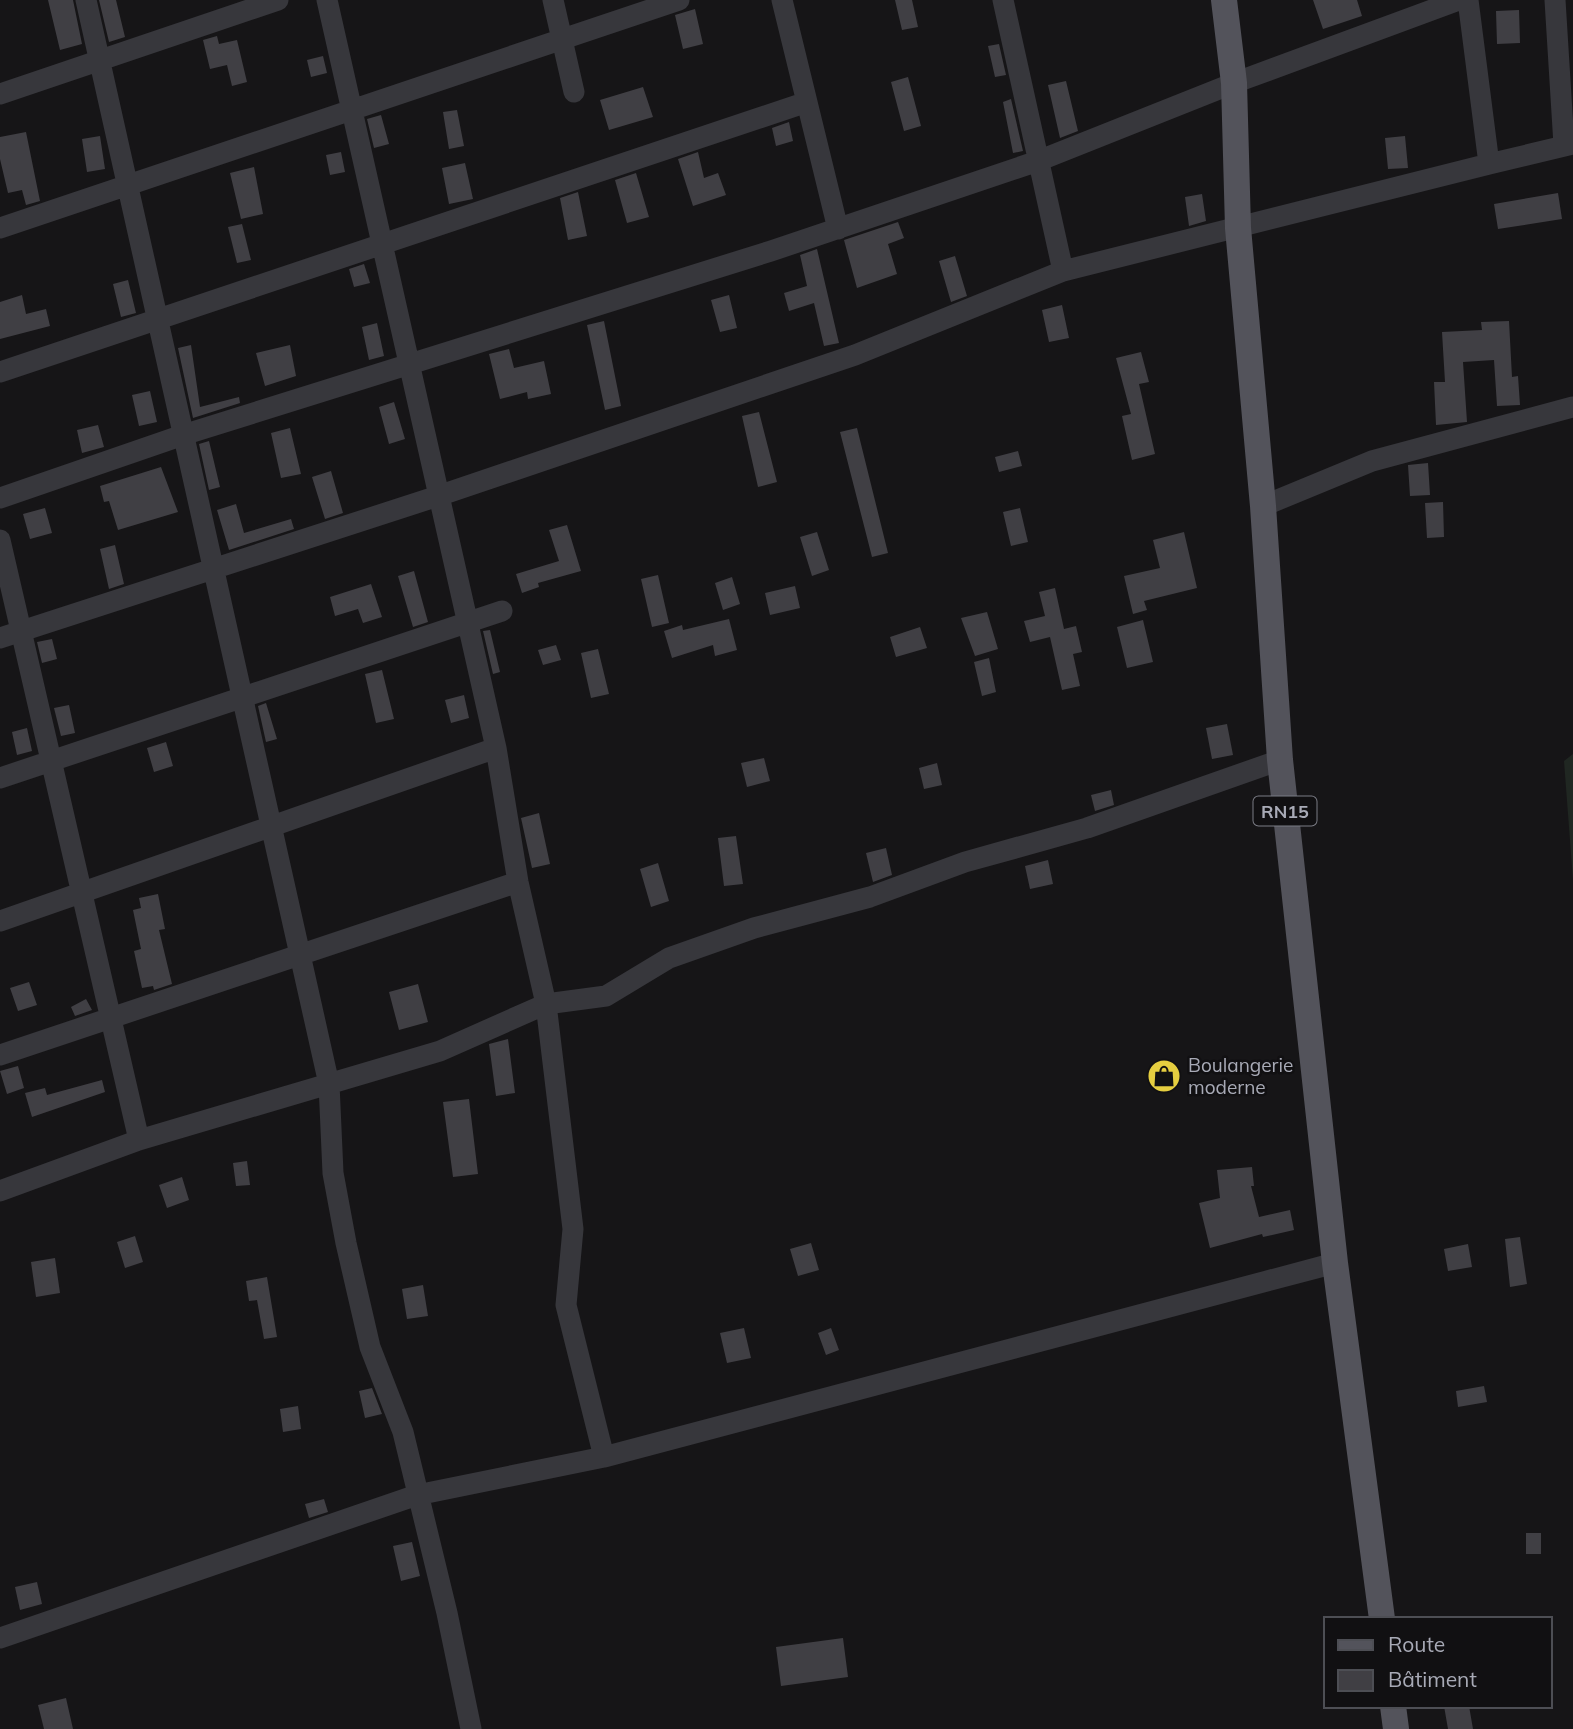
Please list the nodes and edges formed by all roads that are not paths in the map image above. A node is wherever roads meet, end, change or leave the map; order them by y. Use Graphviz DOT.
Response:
graph roads {
  1 [pos="86,0"];
  2 [pos="278,0"];
  3 [pos="327,0"];
  4 [pos="553,0"];
  5 [pos="679,0"];
  6 [pos="782,0"];
  7 [pos="1003,0"];
  8 [pos="1224,0"];
  9 [pos="1458,0"];
  10 [pos="1468,0"];
  11 [pos="1555,0"];
  12 [pos="562,39"];
  13 [pos="99,61"];
  14 [pos="1234,83"];
  15 [pos="574,92"];
  16 [pos="0,94"];
  17 [pos="807,102"];
  18 [pos="352,110"];
  19 [pos="1569,145"];
  20 [pos="1038,161"];
  21 [pos="1489,164"];
  22 [pos="127,186"];
  23 [pos="0,228"];
  24 [pos="1238,228"];
  25 [pos="838,229"];
  26 [pos="383,245"];
  27 [pos="1063,271"];
  28 [pos="157,320"];
  29 [pos="411,364"];
  30 [pos="0,372"];
  31 [pos="1573,407"];
  32 [pos="183,435"];
  33 [pos="438,496"];
  34 [pos="0,498"];
  35 [pos="1263,506"];
  36 [pos="0,540"];
  37 [pos="213,568"];
  38 [pos="502,611"];
  39 [pos="467,622"];
  40 [pos="21,631"];
  41 [pos="0,638"];
  42 [pos="242,697"];
  43 [pos="496,748"];
  44 [pos="1280,760"];
  45 [pos="51,761"];
  46 [pos="0,778"];
  47 [pos="271,826"];
  48 [pos="518,882"];
  49 [pos="82,893"];
  50 [pos="0,921"];
  51 [pos="300,955"];
  52 [pos="546,1004"];
  53 [pos="110,1018"];
  54 [pos="0,1055"];
  55 [pos="329,1084"];
  56 [pos="139,1140"];
  57 [pos="0,1191"];
  58 [pos="1335,1263"];
  59 [pos="604,1457"];
  60 [pos="417,1495"];
  61 [pos="1382,1617"];
  62 [pos="0,1638"];
  63 [pos="1393,1708"];
  64 [pos="471,1729"];
  65 [pos="1396,1729"];
  1 -- 13 [label="street"];
  2 -- 13 [label="street"];
  3 -- 18 [label="street"];
  4 -- 12 [label="street"];
  5 -- 12 [label="street"];
  6 -- 17 [label="street"];
  7 -- 20 [label="street"];
  8 -- 14 [label="main road, RN15"];
  9 -- 14 [label="street"];
  10 -- 21 [label="street"];
  11 -- 19 [label="street"];
  12 -- 15 [label="street"];
  12 -- 18 [label="street"];
  13 -- 16 [label="street"];
  13 -- 22 [label="street"];
  14 -- 20 [label="street"];
  14 -- 24 [label="main road, RN15"];
  17 -- 25 [label="street"];
  17 -- 26 [label="street"];
  18 -- 22 [label="street"];
  18 -- 26 [label="street"];
  19 -- 21 [label="street"];
  20 -- 25 [label="street"];
  20 -- 27 [label="street"];
  21 -- 24 [label="street"];
  22 -- 23 [label="street"];
  22 -- 28 [label="street"];
  24 -- 27 [label="street"];
  24 -- 35 [label="main road, RN15"];
  25 -- 29 [label="street"];
  26 -- 28 [label="street"];
  26 -- 29 [label="street"];
  27 -- 33 [label="street"];
  28 -- 30 [label="street"];
  28 -- 32 [label="street"];
  29 -- 32 [label="street"];
  29 -- 33 [label="street"];
  31 -- 35 [label="street"];
  32 -- 34 [label="street"];
  32 -- 37 [label="street"];
  33 -- 37 [label="street"];
  33 -- 39 [label="street"];
  35 -- 44 [label="main road, RN15"];
  36 -- 40 [label="street"];
  37 -- 40 [label="street"];
  37 -- 42 [label="street"];
  38 -- 39 [label="street"];
  39 -- 42 [label="street"];
  39 -- 43 [label="street"];
  40 -- 41 [label="street"];
  40 -- 45 [label="street"];
  42 -- 45 [label="street"];
  42 -- 47 [label="street"];
  43 -- 47 [label="street"];
  43 -- 48 [label="street"];
  44 -- 52 [label="street"];
  44 -- 58 [label="main road, RN15"];
  45 -- 46 [label="street"];
  45 -- 49 [label="street"];
  47 -- 49 [label="street"];
  47 -- 51 [label="street"];
  48 -- 51 [label="street"];
  48 -- 52 [label="street"];
  49 -- 50 [label="street"];
  49 -- 53 [label="street"];
  51 -- 53 [label="street"];
  51 -- 55 [label="street"];
  52 -- 55 [label="street"];
  52 -- 59 [label="street"];
  53 -- 54 [label="street"];
  53 -- 56 [label="street"];
  55 -- 56 [label="street"];
  55 -- 60 [label="street"];
  56 -- 57 [label="street"];
  58 -- 59 [label="street"];
  58 -- 61 [label="main road, RN15"];
  59 -- 60 [label="street"];
  60 -- 62 [label="street"];
  60 -- 64 [label="street"];
  63 -- 65 [label="main road"];
}
